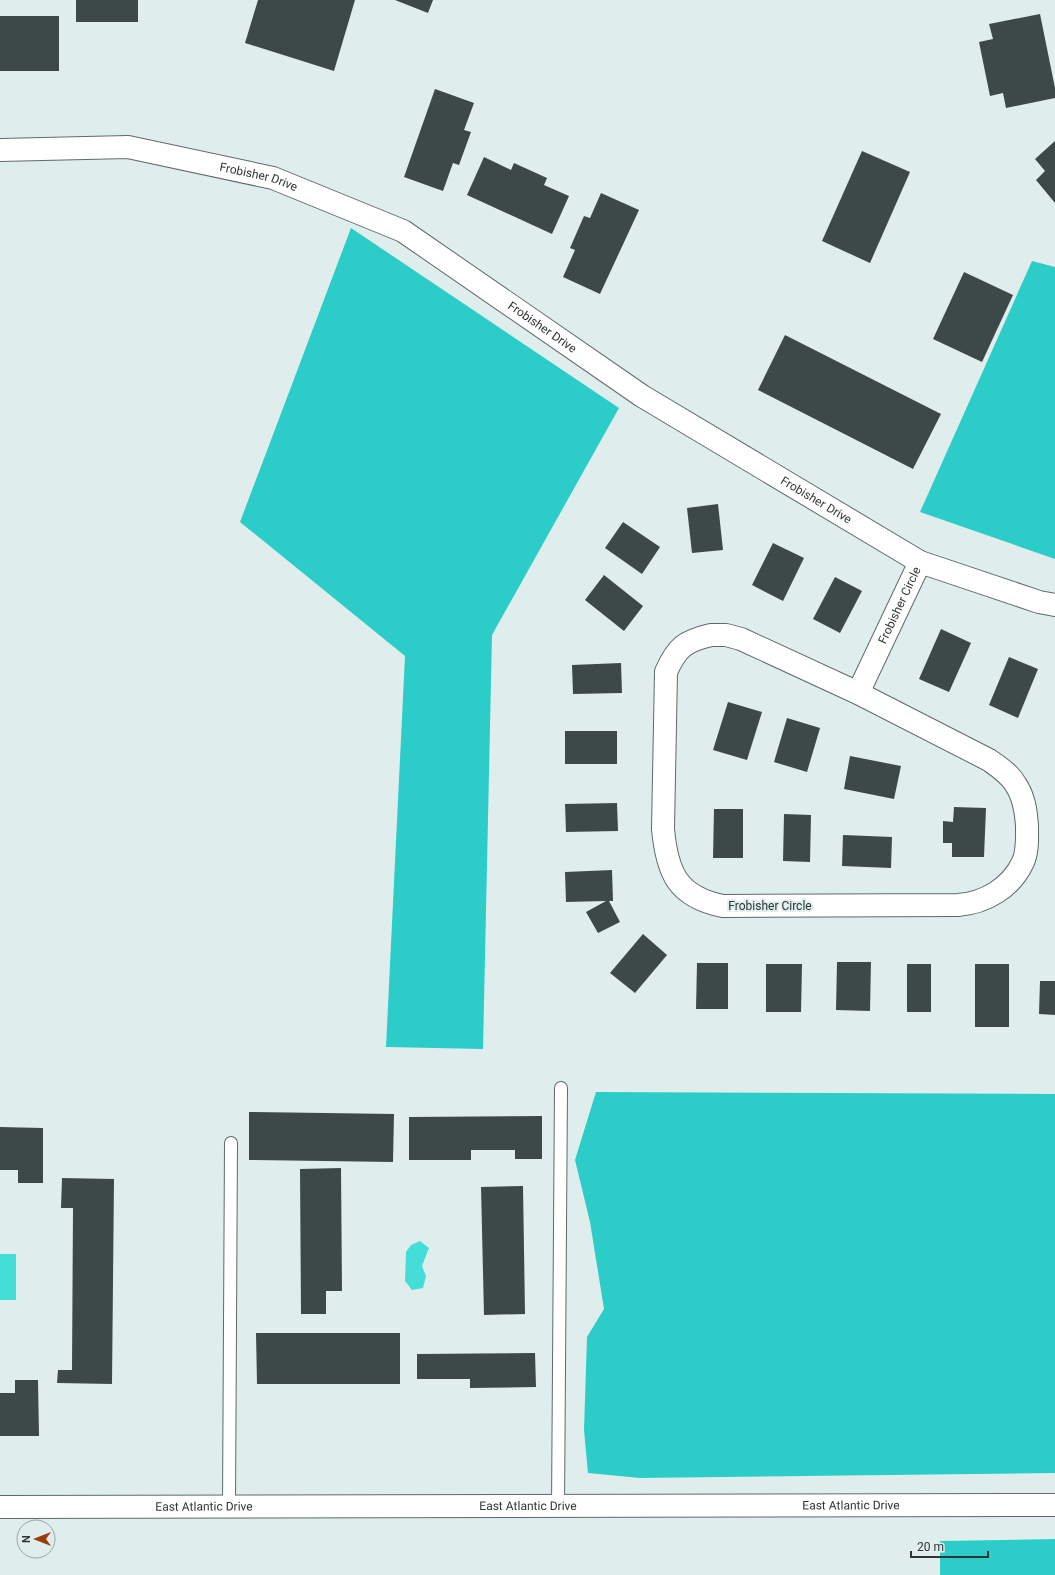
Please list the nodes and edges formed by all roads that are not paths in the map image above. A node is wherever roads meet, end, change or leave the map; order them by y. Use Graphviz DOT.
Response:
graph roads {
  1 [pos="0,150"];
  2 [pos="920,562"];
  3 [pos="1055,605"];
  4 [pos="858,693"];
  5 [pos="562,1088"];
  6 [pos="230,1143"];
  7 [pos="1055,1505"];
  8 [pos="229,1506"];
  9 [pos="0,1507"];
  10 [pos="558,1507"];
  1 -- 2 [label="street, Frobisher Drive"];
  2 -- 3 [label="street, Frobisher Drive"];
  2 -- 4 [label="street, Frobisher Circle"];
  4 -- 4 [label="street, Frobisher Circle"];
  5 -- 10 [label="lane"];
  6 -- 8 [label="lane"];
  7 -- 10 [label="street, East Atlantic Drive"];
  8 -- 9 [label="street, East Atlantic Drive"];
  8 -- 10 [label="street, East Atlantic Drive"];
}
